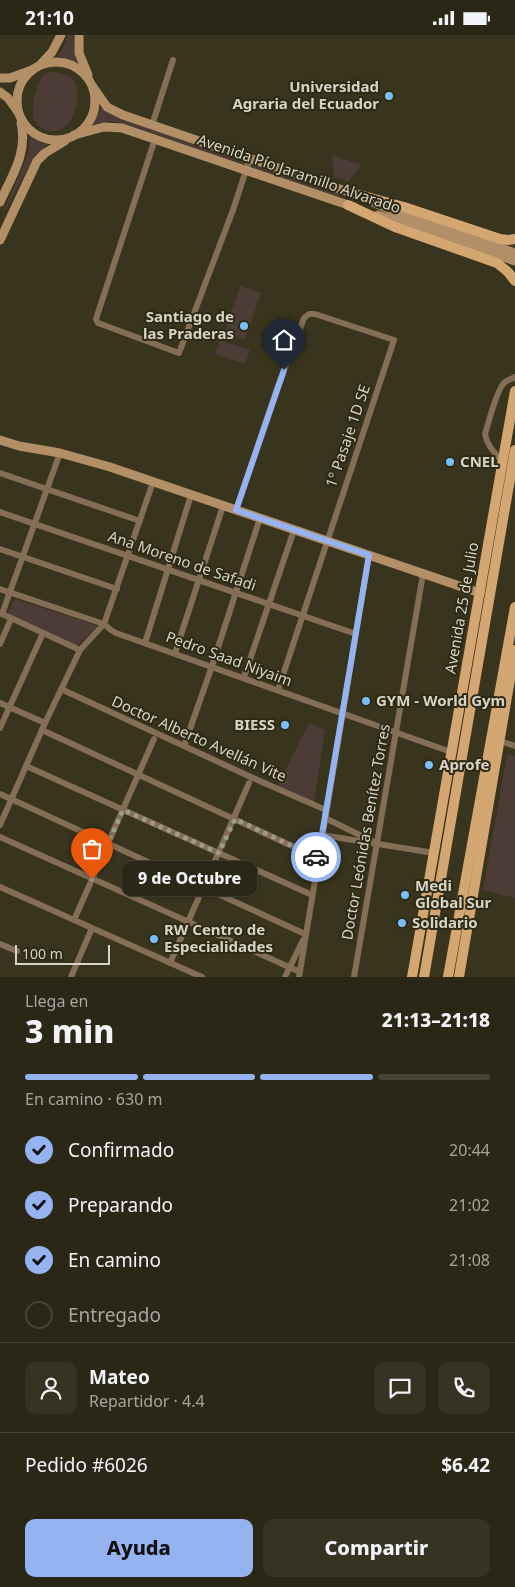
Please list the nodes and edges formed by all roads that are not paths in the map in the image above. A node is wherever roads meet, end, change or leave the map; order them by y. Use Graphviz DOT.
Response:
graph roads {
  1 [pos="61,35"];
  2 [pos="79,35"];
  3 [pos="174,60"];
  4 [pos="37,67"];
  5 [pos="0,78"];
  6 [pos="91,82"];
  7 [pos="0,92"];
  8 [pos="20,117"];
  9 [pos="152,125"];
  10 [pos="71,137"];
  11 [pos="155,139"];
  12 [pos="250,158"];
  13 [pos="246,170"];
  14 [pos="352,193"];
  15 [pos="0,201"];
  16 [pos="348,205"];
  17 [pos="408,221"];
  18 [pos="515,239"];
  19 [pos="0,240"];
  20 [pos="515,253"];
  21 [pos="515,261"];
  22 [pos="515,281"];
  23 [pos="515,377"];
  24 [pos="515,391"];
  25 [pos="0,440"];
  26 [pos="515,450"];
  27 [pos="60,453"];
  28 [pos="503,462"];
  29 [pos="0,473"];
  30 [pos="153,482"];
  31 [pos="46,489"];
  32 [pos="191,495"];
  33 [pos="223,506"];
  34 [pos="236,510"];
  35 [pos="0,512"];
  36 [pos="260,518"];
  37 [pos="140,521"];
  38 [pos="34,524"];
  39 [pos="294,530"];
  40 [pos="327,541"];
  41 [pos="0,549"];
  42 [pos="369,555"];
  43 [pos="128,556"];
  44 [pos="22,557"];
  45 [pos="168,569"];
  46 [pos="423,574"];
  47 [pos="199,580"];
  48 [pos="0,589"];
  49 [pos="117,589"];
  50 [pos="10,592"];
  51 [pos="236,593"];
  52 [pos="480,593"];
  53 [pos="269,604"];
  54 [pos="515,607"];
  55 [pos="1,614"];
  56 [pos="302,615"];
  57 [pos="11,619"];
  58 [pos="104,623"];
  59 [pos="43,633"];
  60 [pos="356,634"];
  61 [pos="145,643"];
  62 [pos="0,644"];
  63 [pos="481,649"];
  64 [pos="80,650"];
  65 [pos="515,650"];
  66 [pos="175,653"];
  67 [pos="212,666"];
  68 [pos="466,676"];
  69 [pos="244,677"];
  70 [pos="61,689"];
  71 [pos="278,690"];
  72 [pos="0,703"];
  73 [pos="9,707"];
  74 [pos="343,713"];
  75 [pos="45,723"];
  76 [pos="0,729"];
  77 [pos="42,730"];
  78 [pos="396,733"];
  79 [pos="154,739"];
  80 [pos="500,741"];
  81 [pos="515,746"];
  82 [pos="184,747"];
  83 [pos="451,752"];
  84 [pos="488,756"];
  85 [pos="26,766"];
  86 [pos="448,768"];
  87 [pos="138,775"];
  88 [pos="249,783"];
  89 [pos="0,794"];
  90 [pos="12,799"];
  91 [pos="490,803"];
  92 [pos="123,810"];
  93 [pos="326,810"];
  94 [pos="452,814"];
  95 [pos="325,818"];
  96 [pos="235,819"];
  97 [pos="0,825"];
  98 [pos="322,835"];
  99 [pos="0,837"];
  100 [pos="108,843"];
  101 [pos="377,844"];
  102 [pos="219,853"];
  103 [pos="434,853"];
  104 [pos="318,858"];
  105 [pos="92,879"];
  106 [pos="0,887"];
  107 [pos="204,887"];
  108 [pos="312,895"];
  109 [pos="74,920"];
  110 [pos="188,922"];
  111 [pos="92,928"];
  112 [pos="305,934"];
  113 [pos="0,944"];
  114 [pos="428,950"];
  115 [pos="17,951"];
  116 [pos="170,963"];
  117 [pos="290,967"];
  118 [pos="300,974"];
  119 [pos="452,976"];
  120 [pos="71,977"];
  121 [pos="202,977"];
  122 [pos="285,977"];
  123 [pos="354,977"];
  124 [pos="413,977"];
  125 [pos="424,977"];
  1 -- 4 [label="main road"];
  2 -- 6 [label="main road"];
  3 -- 9 [label="street"];
  4 -- 5 [label="main road"];
  4 -- 6 [label="main road"];
  4 -- 8 [label="main road"];
  6 -- 9 [label="main road, Avenida Pío Jaramillo Alvarado"];
  6 -- 10 [label="main road"];
  7 -- 8 [label="main road"];
  8 -- 10 [label="main road"];
  8 -- 15 [label="main road"];
  9 -- 12 [label="main road, Avenida Pío Jaramillo Alvarado"];
  10 -- 11 [label="main road, Avenida Pío Jaramillo Alvarado"];
  10 -- 19 [label="main road"];
  11 -- 13 [label="main road, Avenida Pío Jaramillo Alvarado"];
  11 -- 13 [label="street"];
  12 -- 13 [label="street"];
  12 -- 14 [label="main road, Avenida Pío Jaramillo Alvarado"];
  13 -- 16 [label="main road, Avenida Pío Jaramillo Alvarado"];
  14 -- 17 [label="main road, Avenida Pío Jaramillo Alvarado"];
  14 -- 18 [label="main road"];
  16 -- 17 [label="main road, Avenida Pío Jaramillo Alvarado"];
  16 -- 22 [label="main road"];
  17 -- 20 [label="main road, Avenida Pío Jaramillo Alvarado"];
  17 -- 21 [label="main road, Avenida Pío Jaramillo Alvarado"];
  23 -- 28 [label="street"];
  24 -- 28 [label="main road, Avenida 25 de Julio"];
  25 -- 27 [label="main road"];
  26 -- 63 [label="main road, Avenida 25 de Julio"];
  27 -- 30 [label="main road"];
  27 -- 31 [label="street"];
  28 -- 52 [label="main road, Avenida 25 de Julio"];
  29 -- 31 [label="street"];
  30 -- 32 [label="main road"];
  30 -- 37 [label="street"];
  31 -- 37 [label="street"];
  31 -- 38 [label="street"];
  32 -- 33 [label="main road"];
  32 -- 45 [label="street"];
  33 -- 34 [label="main road"];
  33 -- 47 [label="street"];
  34 -- 36 [label="main road"];
  34 -- 40 [label="street, 1º Pasaje 1D SE"];
  35 -- 38 [label="street, Ana Moreno de Safadi"];
  36 -- 39 [label="main road"];
  36 -- 51 [label="street"];
  37 -- 43 [label="street"];
  38 -- 43 [label="street, Ana Moreno de Safadi"];
  38 -- 44 [label="street"];
  39 -- 40 [label="main road"];
  39 -- 53 [label="street"];
  40 -- 42 [label="main road"];
  40 -- 56 [label="street, 1º Pasaje 1D SE"];
  41 -- 44 [label="street"];
  42 -- 46 [label="main road"];
  42 -- 60 [label="street"];
  43 -- 45 [label="street, Ana Moreno de Safadi"];
  43 -- 49 [label="street"];
  44 -- 49 [label="street"];
  44 -- 50 [label="street"];
  45 -- 47 [label="street, Ana Moreno de Safadi"];
  45 -- 61 [label="street"];
  46 -- 52 [label="main road"];
  46 -- 78 [label="street, Doctor Leónidas Benítez Torres"];
  47 -- 51 [label="street, Ana Moreno de Safadi"];
  47 -- 66 [label="street"];
  48 -- 50 [label="street, Pedro Saad Niyaim"];
  49 -- 58 [label="street"];
  50 -- 55 [label="street"];
  50 -- 58 [label="street, Pedro Saad Niyaim"];
  51 -- 53 [label="street, Ana Moreno de Safadi"];
  51 -- 67 [label="street"];
  52 -- 68 [label="main road, Avenida 25 de Julio"];
  53 -- 56 [label="street, Ana Moreno de Safadi"];
  53 -- 69 [label="street"];
  54 -- 84 [label="main road"];
  55 -- 57 [label="street"];
  56 -- 60 [label="street, Ana Moreno de Safadi"];
  56 -- 71 [label="street, 1º Pasaje 1D SE"];
  57 -- 59 [label="street"];
  57 -- 62 [label="street"];
  58 -- 61 [label="street, Pedro Saad Niyaim"];
  58 -- 64 [label="street"];
  59 -- 64 [label="street"];
  59 -- 73 [label="street"];
  60 -- 74 [label="street"];
  61 -- 66 [label="street, Pedro Saad Niyaim"];
  63 -- 68 [label="main road"];
  63 -- 94 [label="main road, Avenida 25 de Julio"];
  64 -- 70 [label="street"];
  65 -- 80 [label="main road"];
  66 -- 67 [label="street, Pedro Saad Niyaim"];
  67 -- 69 [label="street, Pedro Saad Niyaim"];
  67 -- 82 [label="street"];
  68 -- 83 [label="main road, Avenida 25 de Julio"];
  69 -- 71 [label="street, Pedro Saad Niyaim"];
  70 -- 75 [label="street"];
  70 -- 82 [label="street, Doctor Alberto Avellán Vite"];
  71 -- 74 [label="street, Pedro Saad Niyaim"];
  72 -- 73 [label="street"];
  73 -- 75 [label="street"];
  73 -- 76 [label="street"];
  74 -- 78 [label="street, Pedro Saad Niyaim"];
  74 -- 93 [label="street"];
  75 -- 77 [label="street"];
  77 -- 85 [label="street"];
  77 -- 87 [label="street"];
  78 -- 83 [label="street, Pedro Saad Niyaim"];
  78 -- 101 [label="street, Doctor Leónidas Benítez Torres"];
  79 -- 87 [label="street"];
  80 -- 81 [label="street"];
  80 -- 91 [label="main road"];
  82 -- 93 [label="street, Doctor Alberto Avellán Vite"];
  83 -- 86 [label="main road, Avenida 25 de Julio"];
  84 -- 91 [label="main road"];
  84 -- 119 [label="main road"];
  85 -- 90 [label="street"];
  85 -- 92 [label="street"];
  86 -- 94 [label="main road"];
  86 -- 103 [label="main road, Avenida 25 de Julio"];
  87 -- 92 [label="street"];
  87 -- 96 [label="street"];
  88 -- 96 [label="street"];
  89 -- 90 [label="street"];
  90 -- 97 [label="street"];
  90 -- 100 [label="street"];
  91 -- 119 [label="main road"];
  92 -- 100 [label="street"];
  92 -- 102 [label="street"];
  93 -- 95 [label="street"];
  94 -- 114 [label="main road, Avenida 25 de Julio"];
  95 -- 98 [label="street"];
  95 -- 101 [label="street"];
  96 -- 102 [label="street"];
  96 -- 104 [label="street"];
  98 -- 101 [label="street"];
  98 -- 104 [label="street"];
  99 -- 105 [label="street"];
  100 -- 105 [label="street"];
  100 -- 107 [label="street"];
  101 -- 103 [label="street"];
  101 -- 123 [label="street, Doctor Leónidas Benítez Torres"];
  102 -- 107 [label="street"];
  102 -- 108 [label="street"];
  103 -- 124 [label="main road, Avenida 25 de Julio"];
  104 -- 108 [label="street"];
  105 -- 109 [label="street"];
  105 -- 110 [label="street"];
  106 -- 109 [label="street"];
  107 -- 110 [label="street"];
  107 -- 112 [label="street"];
  108 -- 112 [label="street"];
  109 -- 111 [label="street"];
  110 -- 116 [label="street"];
  110 -- 117 [label="street"];
  111 -- 116 [label="street"];
  111 -- 120 [label="street"];
  112 -- 117 [label="street"];
  112 -- 118 [label="street"];
  113 -- 115 [label="street"];
  114 -- 124 [label="main road"];
  114 -- 125 [label="main road, Avenida 25 de Julio"];
  116 -- 121 [label="street"];
  117 -- 118 [label="street"];
  117 -- 122 [label="street"];
}
